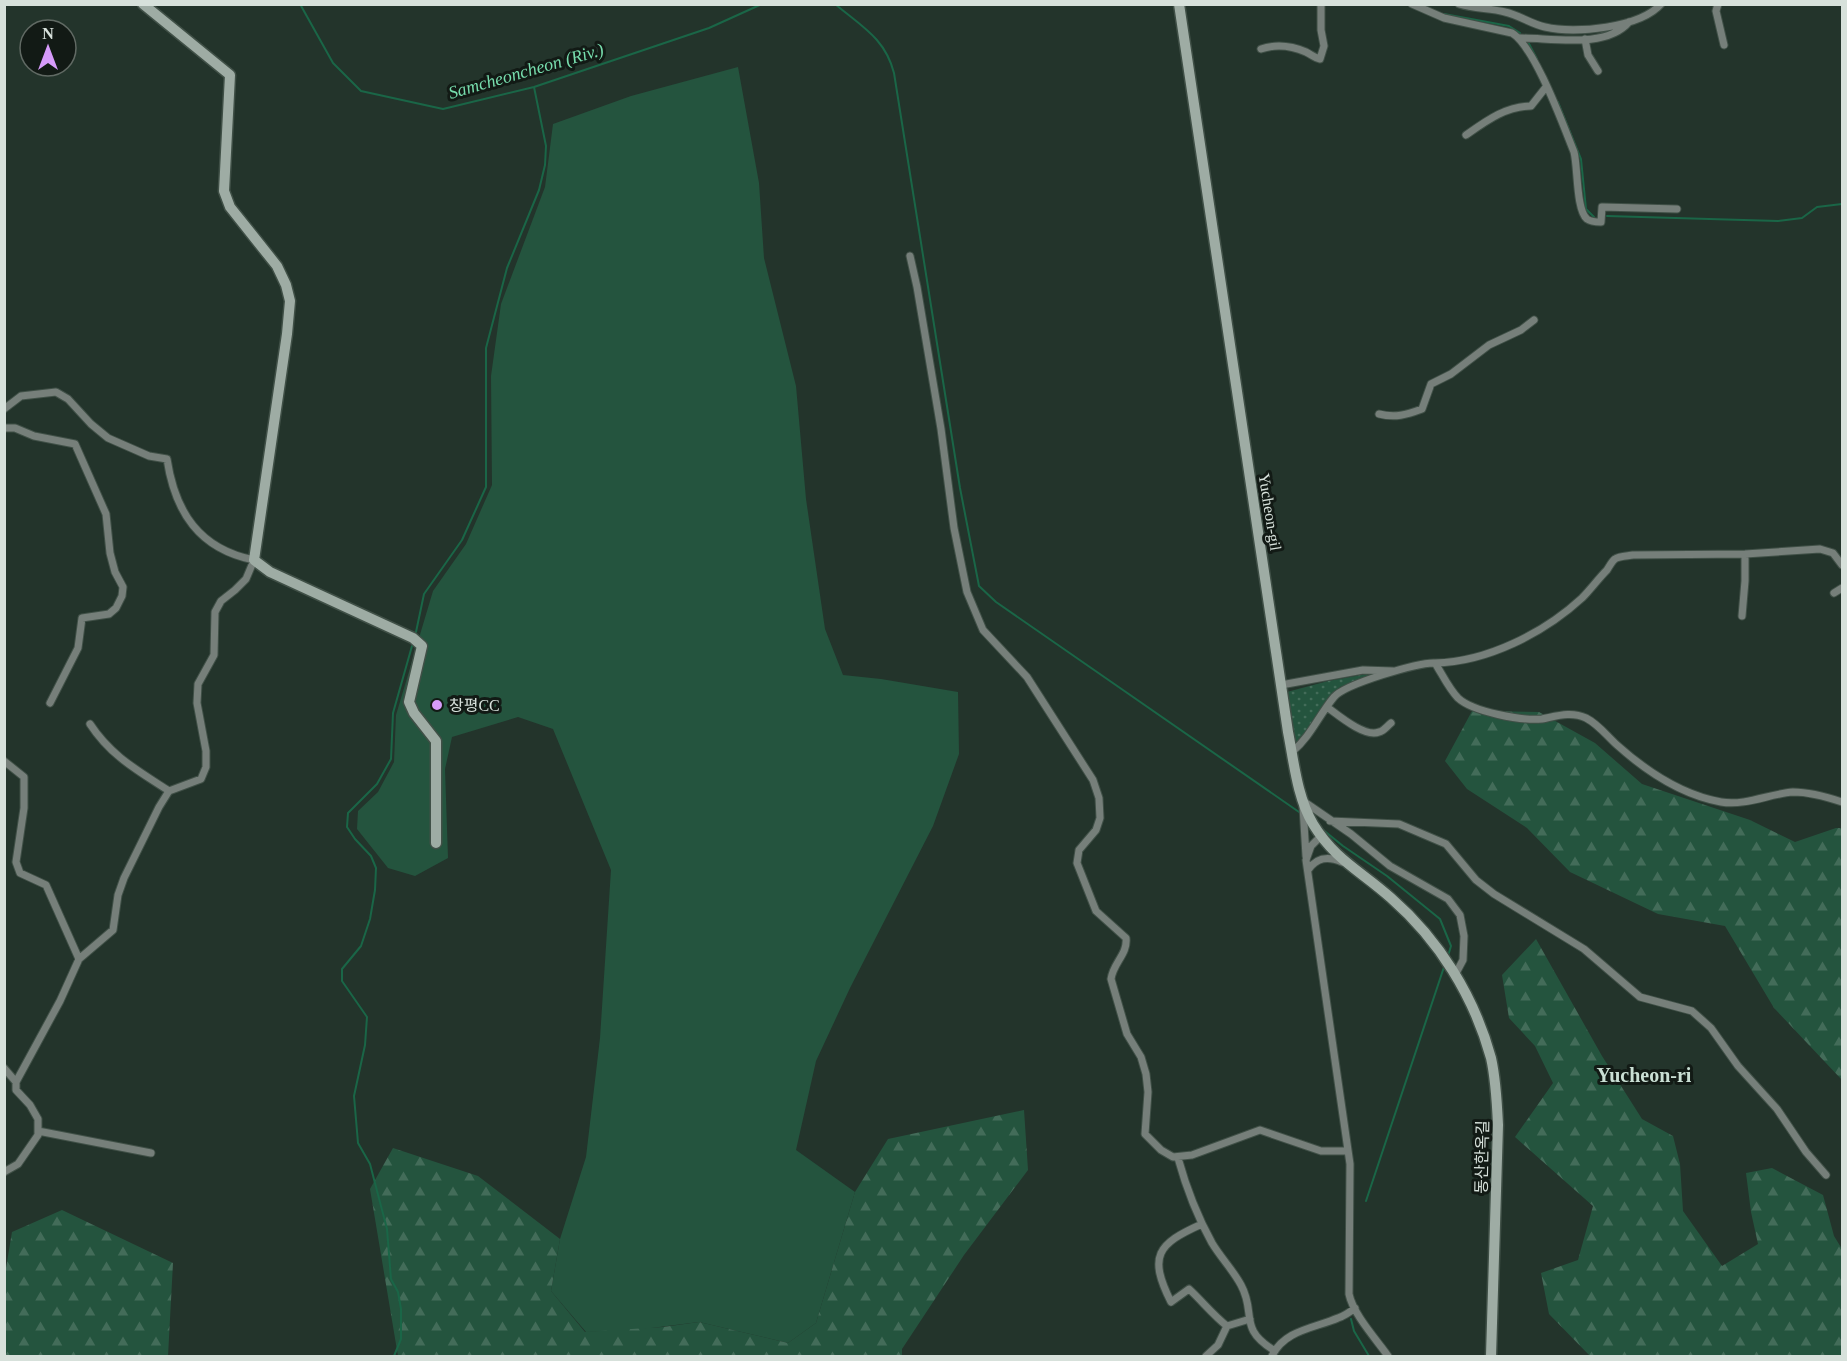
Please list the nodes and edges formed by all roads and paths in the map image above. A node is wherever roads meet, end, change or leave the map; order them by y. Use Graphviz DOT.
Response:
graph roads {
  1 [pos="143,4"];
  2 [pos="1179,4"];
  3 [pos="1321,4"];
  4 [pos="1412,4"];
  5 [pos="1459,4"];
  6 [pos="1661,4"];
  7 [pos="1718,4"];
  8 [pos="1630,21"];
  9 [pos="1520,38"];
  10 [pos="1585,39"];
  11 [pos="1724,45"];
  12 [pos="1261,49"];
  13 [pos="1598,71"];
  14 [pos="1546,87"];
  15 [pos="1466,135"];
  16 [pos="1677,209"];
  17 [pos="910,256"];
  18 [pos="1534,320"];
  19 [pos="4,409"];
  20 [pos="1379,414"];
  21 [pos="4,428"];
  22 [pos="1745,554"];
  23 [pos="254,560"];
  24 [pos="1842,565"];
  25 [pos="1842,588"];
  26 [pos="1834,593"];
  27 [pos="1742,615"];
  28 [pos="1435,663"];
  29 [pos="1398,671"];
  30 [pos="1281,685"];
  31 [pos="51,702"];
  32 [pos="1327,707"];
  33 [pos="1391,723"];
  34 [pos="90,724"];
  35 [pos="1292,752"];
  36 [pos="4,761"];
  37 [pos="169,790"];
  38 [pos="1303,800"];
  39 [pos="1842,802"];
  40 [pos="1330,821"];
  41 [pos="1321,836"];
  42 [pos="436,843"];
  43 [pos="1306,860"];
  44 [pos="1345,863"];
  45 [pos="1308,870"];
  46 [pos="79,959"];
  47 [pos="1452,971"];
  48 [pos="4,1068"];
  49 [pos="16,1082"];
  50 [pos="38,1131"];
  51 [pos="1348,1150"];
  52 [pos="151,1153"];
  53 [pos="1178,1158"];
  54 [pos="4,1172"];
  55 [pos="1826,1175"];
  56 [pos="1202,1224"];
  57 [pos="1355,1308"];
  58 [pos="1250,1319"];
  59 [pos="1227,1326"];
  60 [pos="1274,1354"];
  61 [pos="1206,1356"];
  62 [pos="1388,1356"];
  63 [pos="1491,1356"];
  1 -- 23 [label="street"];
  2 -- 30 [label="street, Yucheon-gil"];
  3 -- 12 [label="street"];
  4 -- 9 [label="street"];
  5 -- 8 [label="street"];
  6 -- 8 [label="street"];
  7 -- 11 [label="street"];
  8 -- 10 [label="street"];
  9 -- 10 [label="street"];
  9 -- 14 [label="street"];
  10 -- 13 [label="street"];
  14 -- 15 [label="street"];
  14 -- 16 [label="street"];
  17 -- 53 [label="street"];
  18 -- 20 [label="street"];
  19 -- 23 [label="street"];
  21 -- 31 [label="street"];
  22 -- 24 [label="street"];
  22 -- 27 [label="street"];
  22 -- 28 [label="street"];
  23 -- 37 [label="street"];
  23 -- 42 [label="street"];
  25 -- 26 [label="street"];
  28 -- 29 [label="street"];
  28 -- 39 [label="street"];
  29 -- 30 [label="street"];
  29 -- 32 [label="street"];
  30 -- 35 [label="street, Yucheon-gil"];
  32 -- 33 [label="street"];
  32 -- 35 [label="street"];
  34 -- 37 [label="street"];
  35 -- 38 [label="street, Yucheon-gil"];
  36 -- 46 [label="street"];
  37 -- 46 [label="street"];
  38 -- 40 [label="street"];
  38 -- 41 [label="street, Yucheon-gil"];
  38 -- 43 [label="street"];
  40 -- 47 [label="street"];
  40 -- 55 [label="street"];
  41 -- 43 [label="street"];
  41 -- 44 [label="street, Yucheon-gil"];
  43 -- 45 [label="street"];
  44 -- 45 [label="street"];
  44 -- 47 [label="street, Yucheon-gil"];
  45 -- 51 [label="street"];
  46 -- 49 [label="street"];
  47 -- 63 [label="street, 동산한옥길"];
  48 -- 49 [label="street"];
  49 -- 50 [label="street"];
  50 -- 52 [label="street"];
  50 -- 54 [label="street"];
  51 -- 53 [label="street"];
  51 -- 57 [label="street"];
  53 -- 56 [label="street"];
  56 -- 58 [label="street"];
  56 -- 59 [label="street"];
  57 -- 60 [label="street"];
  57 -- 62 [label="street"];
  58 -- 59 [label="street"];
  58 -- 60 [label="street"];
  59 -- 61 [label="street"];
}
